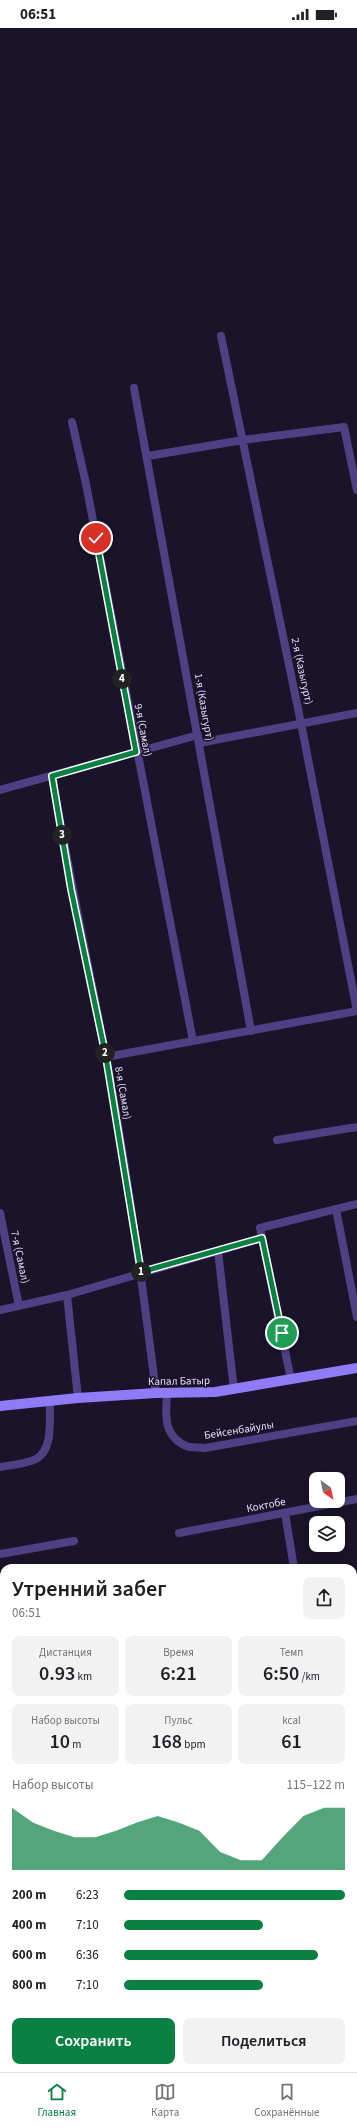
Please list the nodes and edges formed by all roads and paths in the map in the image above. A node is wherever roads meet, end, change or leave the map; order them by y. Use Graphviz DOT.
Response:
graph roads {
  1 [pos="221,336"];
  2 [pos="134,388"];
  3 [pos="72,422"];
  4 [pos="243,440"];
  5 [pos="148,456"];
  6 [pos="357,490"];
  7 [pos="357,713"];
  8 [pos="301,723"];
  9 [pos="199,739"];
  10 [pos="136,752"];
  11 [pos="52,776"];
  12 [pos="0,790"];
  13 [pos="357,1012"];
  14 [pos="251,1031"];
  15 [pos="193,1042"];
  16 [pos="106,1057"];
  17 [pos="357,1127"];
  18 [pos="277,1140"];
  19 [pos="357,1204"];
  20 [pos="336,1209"];
  21 [pos="0,1213"];
  22 [pos="262,1238"];
  23 [pos="218,1251"];
  24 [pos="141,1272"];
  25 [pos="67,1295"];
  26 [pos="19,1306"];
  27 [pos="0,1310"];
  28 [pos="357,1317"];
  29 [pos="357,1368"];
  30 [pos="291,1380"];
  31 [pos="234,1390"];
  32 [pos="156,1393"];
  33 [pos="167,1393"];
  34 [pos="78,1398"];
  35 [pos="50,1401"];
  36 [pos="0,1406"];
  37 [pos="357,1421"];
  38 [pos="0,1467"];
  39 [pos="357,1499"];
  40 [pos="285,1513"];
  41 [pos="179,1533"];
  42 [pos="74,1541"];
  43 [pos="0,1554"];
  44 [pos="293,1564"];
  1 -- 4 [label="street, 2-я (Казыгурт)"];
  2 -- 5 [label="street, 1-я (Казыгурт)"];
  3 -- 10 [label="street, 9-я (Самал)"];
  4 -- 5 [label="street"];
  4 -- 6 [label="street"];
  4 -- 8 [label="street, 2-я (Казыгурт)"];
  5 -- 9 [label="street, 1-я (Казыгурт)"];
  7 -- 8 [label="street"];
  8 -- 9 [label="street"];
  8 -- 13 [label="street, 2-я (Казыгурт)"];
  9 -- 10 [label="street"];
  9 -- 14 [label="street, 1-я (Казыгурт)"];
  10 -- 11 [label="street"];
  10 -- 15 [label="street, 9-я (Самал)"];
  11 -- 12 [label="street"];
  11 -- 16 [label="street, 8-я (Самал)"];
  13 -- 14 [label="street"];
  14 -- 15 [label="street"];
  15 -- 16 [label="street"];
  16 -- 24 [label="street, 8-я (Самал)"];
  17 -- 18 [label="street"];
  19 -- 20 [label="street"];
  20 -- 22 [label="street"];
  20 -- 28 [label="street"];
  21 -- 26 [label="street, 7-я (Самал)"];
  22 -- 23 [label="street"];
  22 -- 30 [label="street"];
  23 -- 24 [label="street"];
  23 -- 31 [label="street"];
  24 -- 25 [label="street"];
  24 -- 32 [label="street, 8-я (Самал)"];
  25 -- 26 [label="street"];
  25 -- 34 [label="street"];
  26 -- 27 [label="street"];
  29 -- 30 [label="main road, Капал Батыр"];
  30 -- 31 [label="main road, Капал Батыр"];
  31 -- 33 [label="main road, Капал Батыр"];
  32 -- 33 [label="main road, Капал Батыр"];
  32 -- 34 [label="main road, Капал Батыр"];
  33 -- 37 [label="street, Бейсенбайулы"];
  34 -- 35 [label="main road, Капал Батыр"];
  35 -- 36 [label="main road, Капал Батыр"];
  35 -- 38 [label="street"];
  39 -- 40 [label="street, Коктобе"];
  40 -- 41 [label="street, Коктобе"];
  40 -- 44 [label="street"];
  42 -- 43 [label="street"];
}
